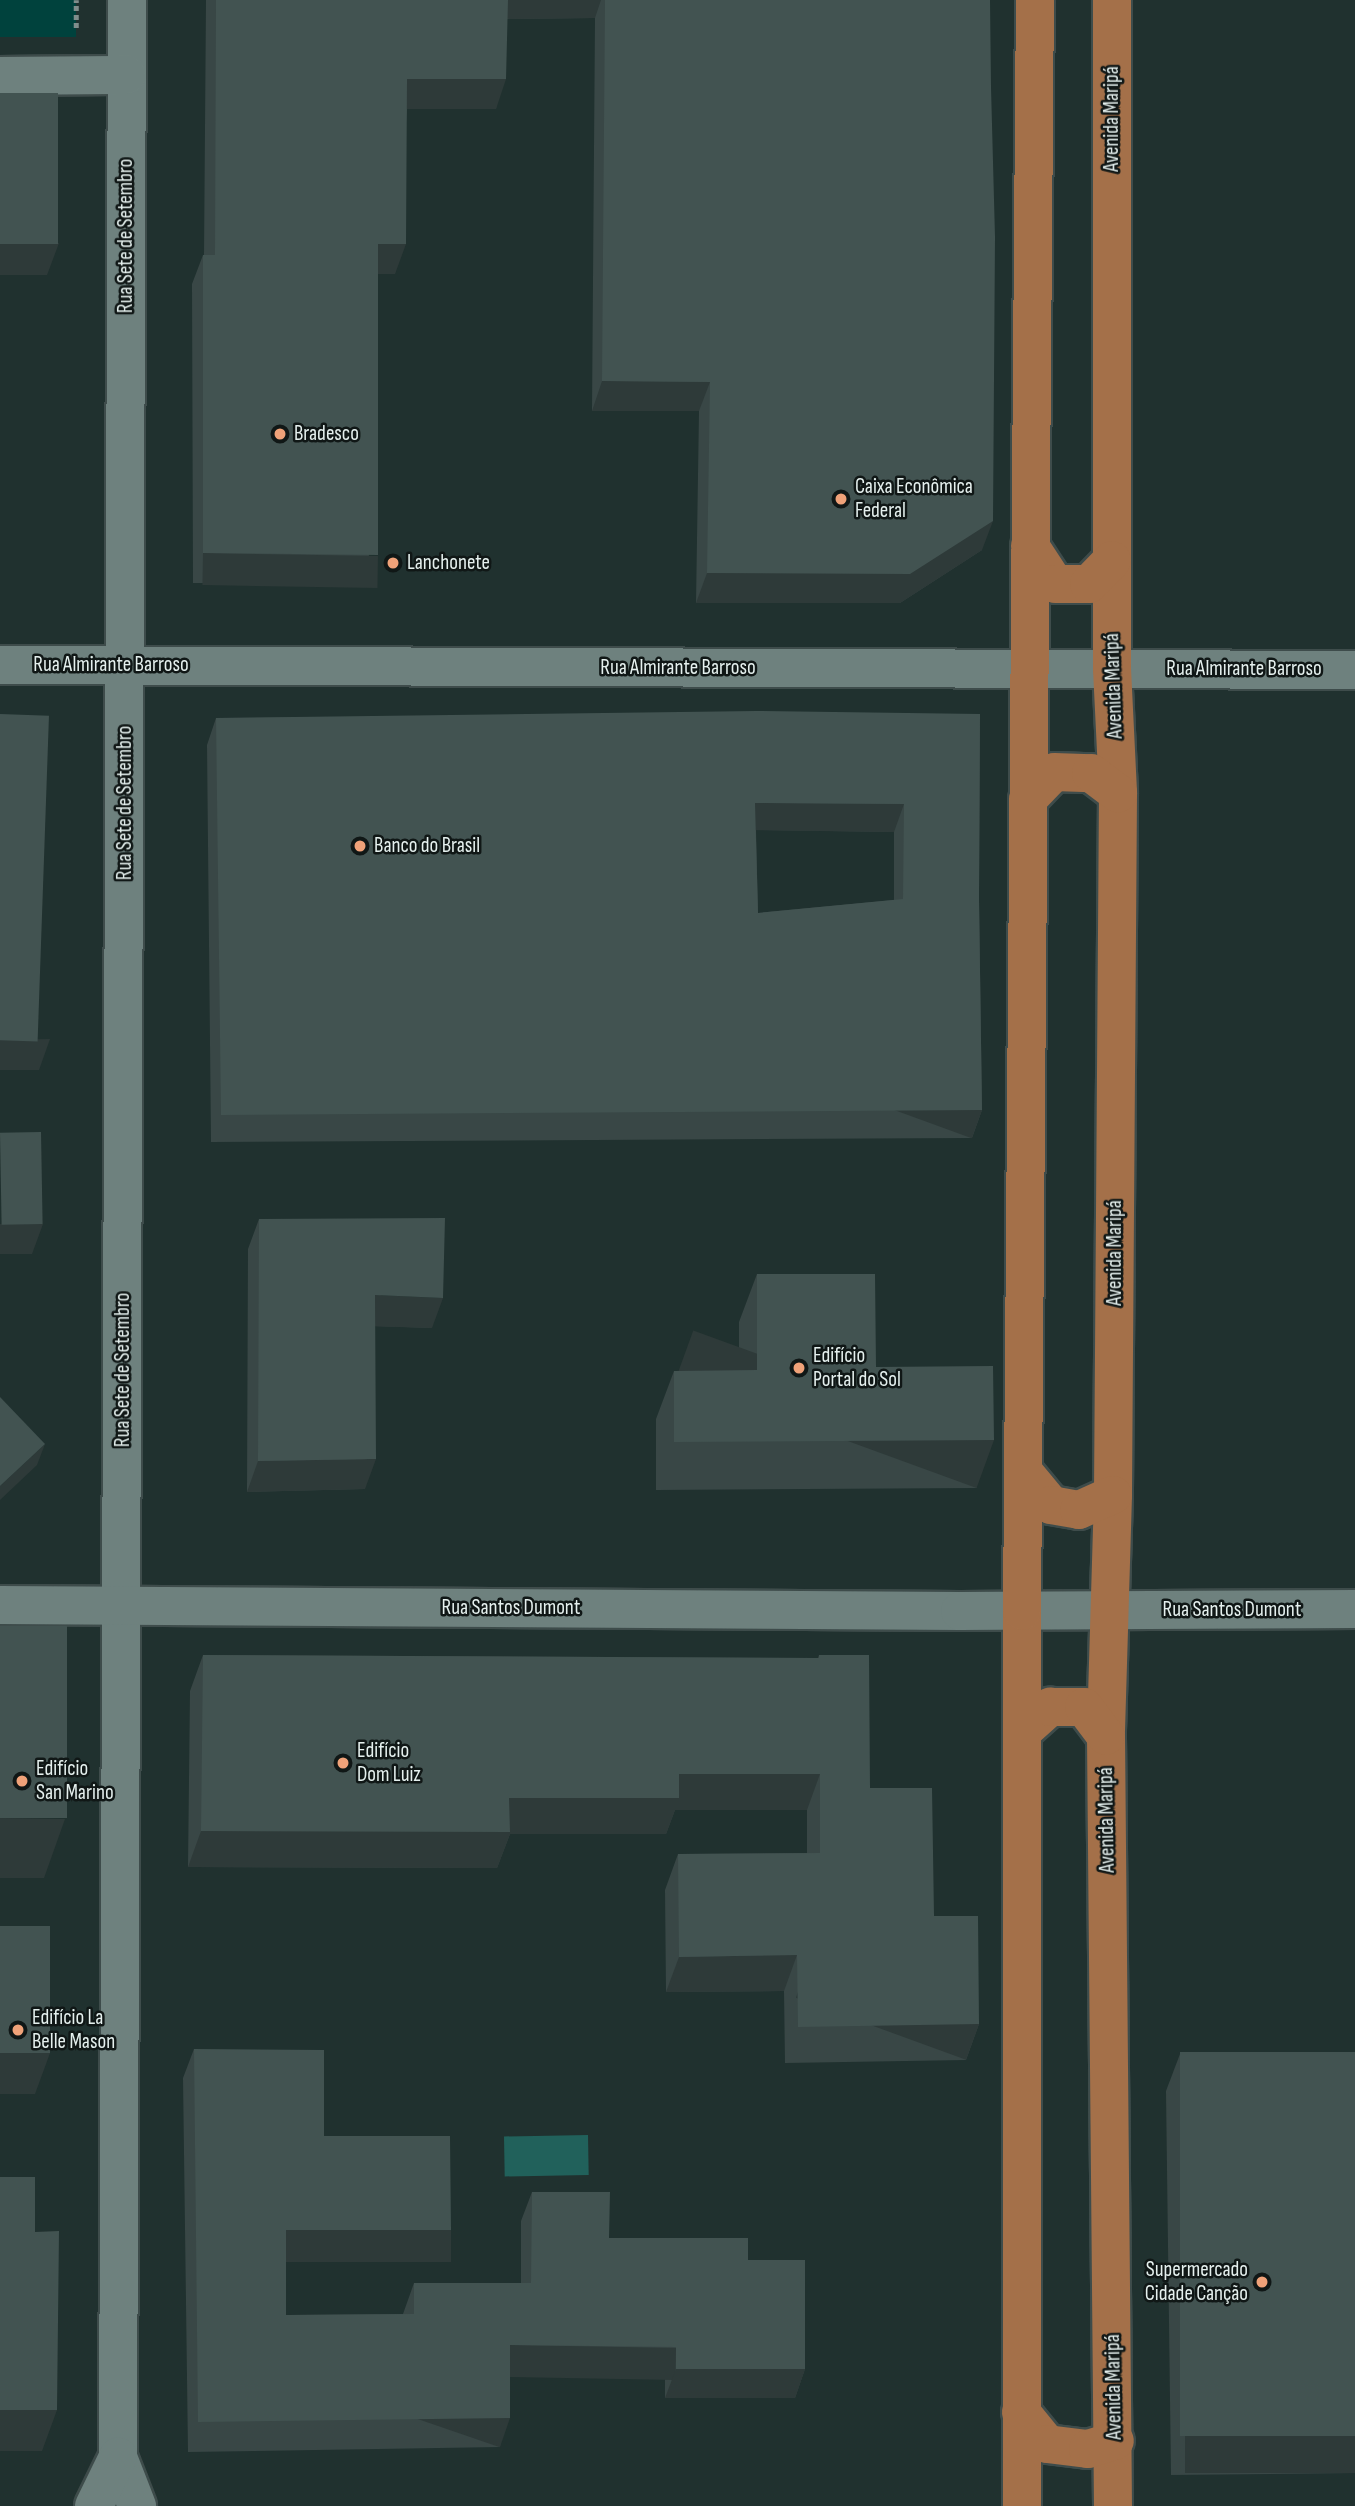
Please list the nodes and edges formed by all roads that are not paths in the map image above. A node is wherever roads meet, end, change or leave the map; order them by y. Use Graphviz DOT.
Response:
graph roads {
  1 [pos="127,0"];
  2 [pos="1035,0"];
  3 [pos="1112,0"];
  4 [pos="127,75"];
  5 [pos="0,76"];
  6 [pos="1030,547"];
  7 [pos="1112,560"];
  8 [pos="0,664"];
  9 [pos="125,665"];
  10 [pos="1112,669"];
  11 [pos="1029,670"];
  12 [pos="1355,670"];
  13 [pos="1118,793"];
  14 [pos="1028,799"];
  15 [pos="1023,1471"];
  16 [pos="1113,1495"];
  17 [pos="0,1605"];
  18 [pos="122,1606"];
  19 [pos="1109,1608"];
  20 [pos="1355,1609"];
  21 [pos="1021,1611"];
  22 [pos="1021,1732"];
  23 [pos="1106,1737"];
  24 [pos="1021,2412"];
  25 [pos="1115,2441"];
  26 [pos="118,2457"];
  27 [pos="94,2506"];
  28 [pos="137,2506"];
  29 [pos="1021,2506"];
  30 [pos="1113,2506"];
  1 -- 4 [label="street, Rua Sete de Setembro"];
  2 -- 6 [label="main road"];
  3 -- 7 [label="main road, Avenida Maripá"];
  4 -- 5 [label="street"];
  4 -- 9 [label="street, Rua Sete de Setembro"];
  6 -- 7 [label="main road"];
  6 -- 11 [label="main road"];
  7 -- 10 [label="main road, Avenida Maripá"];
  8 -- 9 [label="street, Rua Almirante Barroso"];
  9 -- 11 [label="street, Rua Almirante Barroso"];
  9 -- 18 [label="street, Rua Sete de Setembro"];
  10 -- 11 [label="street, Rua Almirante Barroso"];
  10 -- 12 [label="street, Rua Almirante Barroso"];
  10 -- 13 [label="main road, Avenida Maripá"];
  11 -- 14 [label="main road"];
  13 -- 14 [label="main road"];
  13 -- 16 [label="main road, Avenida Maripá"];
  14 -- 15 [label="main road"];
  15 -- 16 [label="main road"];
  15 -- 21 [label="main road"];
  16 -- 19 [label="main road, Avenida Maripá"];
  17 -- 18 [label="street, Rua Santos Dumont"];
  18 -- 21 [label="street, Rua Santos Dumont"];
  18 -- 26 [label="street, Rua Sete de Setembro"];
  19 -- 20 [label="street, Rua Santos Dumont"];
  19 -- 21 [label="street, Rua Santos Dumont"];
  19 -- 23 [label="main road, Avenida Maripá"];
  21 -- 22 [label="main road"];
  22 -- 23 [label="main road"];
  22 -- 24 [label="main road"];
  23 -- 25 [label="main road, Avenida Maripá"];
  24 -- 25 [label="main road"];
  24 -- 29 [label="main road"];
  25 -- 30 [label="main road, Avenida Maripá"];
  26 -- 27 [label="street"];
  26 -- 28 [label="street"];
}
